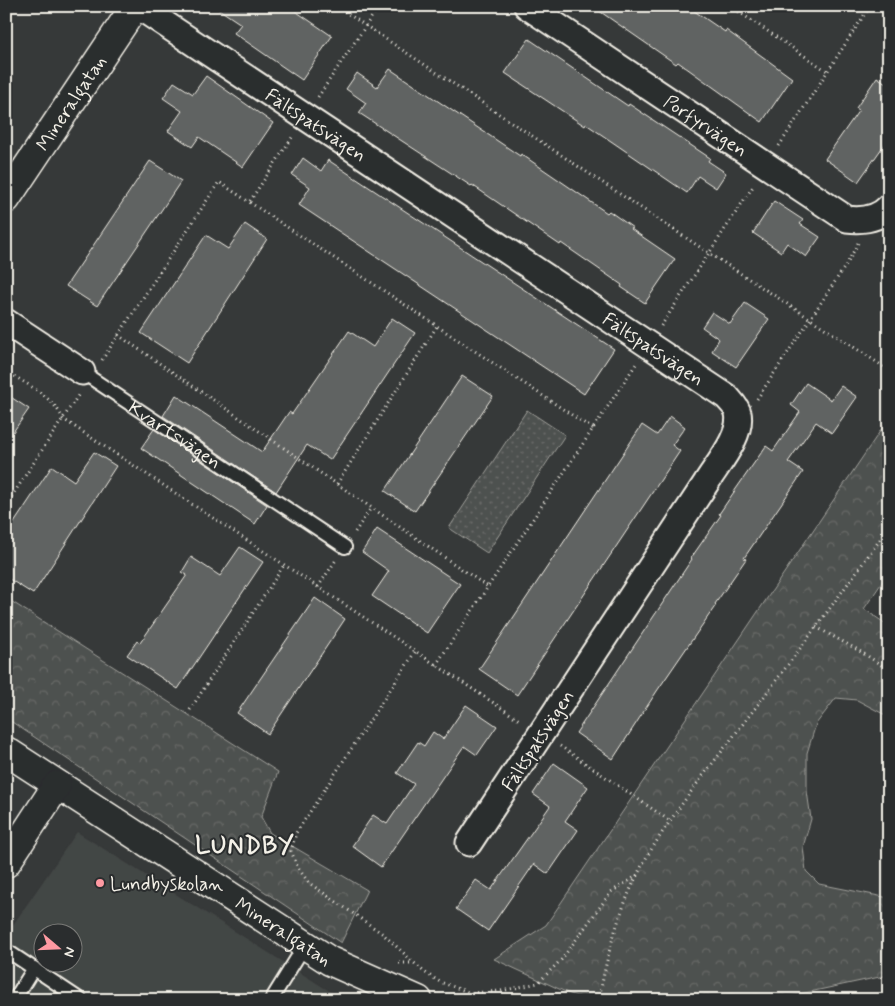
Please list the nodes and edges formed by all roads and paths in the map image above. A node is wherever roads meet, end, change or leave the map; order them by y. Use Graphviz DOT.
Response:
graph roads {
  1 [pos="137,6"];
  2 [pos="336,6"];
  3 [pos="527,6"];
  4 [pos="730,6"];
  5 [pos="827,71"];
  6 [pos="6,199"];
  7 [pos="879,213"];
  8 [pos="811,319"];
  9 [pos="6,322"];
  10 [pos="437,326"];
  11 [pos="118,335"];
  12 [pos="889,370"];
  13 [pos="6,371"];
  14 [pos="86,375"];
  15 [pos="63,419"];
  16 [pos="739,424"];
  17 [pos="593,429"];
  18 [pos="337,484"];
  19 [pos="6,505"];
  20 [pos="889,527"];
  21 [pos="345,547"];
  22 [pos="284,565"];
  23 [pos="488,587"];
  24 [pos="816,627"];
  25 [pos="415,652"];
  26 [pos="889,670"];
  27 [pos="190,710"];
  28 [pos="540,734"];
  29 [pos="6,751"];
  30 [pos="57,785"];
  31 [pos="670,821"];
  32 [pos="469,843"];
  33 [pos="6,862"];
  34 [pos="638,875"];
  35 [pos="305,945"];
  36 [pos="6,950"];
  37 [pos="32,967"];
  38 [pos="32,971"];
  39 [pos="43,974"];
  40 [pos="599,998"];
  41 [pos="14,1000"];
  42 [pos="82,1000"];
  43 [pos="271,1000"];
  44 [pos="418,1000"];
  1 -- 6 [label="street, Mineralgatan"];
  1 -- 16 [label="street, Fältspatsvägen"];
  2 -- 8 [label="path"];
  3 -- 7 [label="street, Porfyrvägen"];
  4 -- 5 [label="path"];
  7 -- 8 [label="path"];
  8 -- 12 [label="path"];
  8 -- 16 [label="path"];
  9 -- 14 [label="street, Kvartsvägen"];
  10 -- 11 [label="path"];
  10 -- 17 [label="path"];
  10 -- 18 [label="path"];
  11 -- 14 [label="path"];
  11 -- 18 [label="path"];
  13 -- 15 [label="path"];
  14 -- 15 [label="path"];
  14 -- 21 [label="lane, Kvartsvägen"];
  15 -- 19 [label="path"];
  15 -- 22 [label="path"];
  16 -- 28 [label="street, Fältspatsvägen"];
  18 -- 23 [label="path"];
  20 -- 24 [label="path"];
  22 -- 25 [label="path"];
  22 -- 27 [label="path"];
  24 -- 26 [label="path"];
  24 -- 31 [label="path"];
  25 -- 28 [label="path"];
  25 -- 34 [label="path"];
  28 -- 31 [label="path"];
  28 -- 32 [label="street, Fältspatsvägen"];
  29 -- 30 [label="street, Mineralgatan"];
  30 -- 33 [label="street"];
  30 -- 35 [label="street, Mineralgatan"];
  31 -- 34 [label="path"];
  34 -- 40 [label="path"];
  35 -- 43 [label="lane"];
  35 -- 44 [label="street, Mineralgatan"];
  36 -- 37 [label="lane"];
  38 -- 41 [label="lane"];
  39 -- 42 [label="lane"];
}
